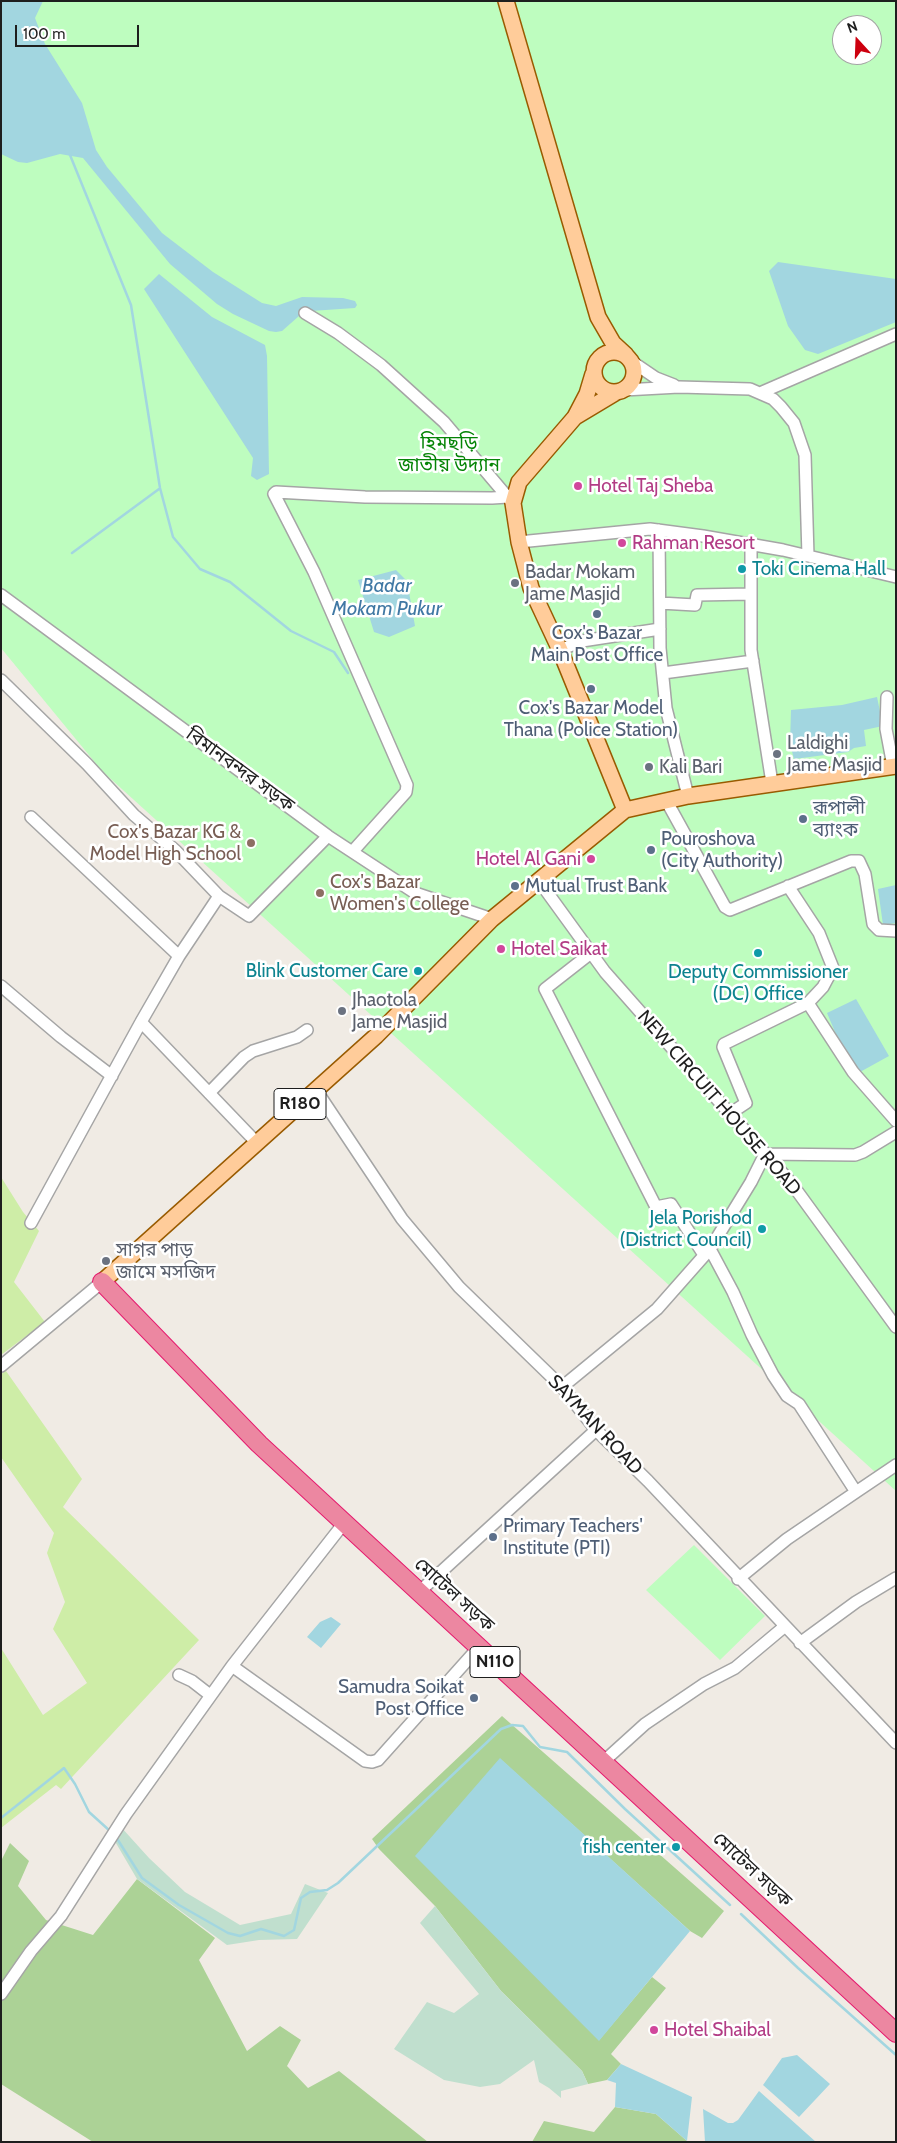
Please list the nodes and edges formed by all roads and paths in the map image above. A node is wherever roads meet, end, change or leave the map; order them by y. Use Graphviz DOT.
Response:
graph roads {
  1 [pos="506,1"];
  2 [pos="305,313"];
  3 [pos="598,317"];
  4 [pos="896,334"];
  5 [pos="629,358"];
  6 [pos="594,370"];
  7 [pos="678,386"];
  8 [pos="619,391"];
  9 [pos="760,393"];
  10 [pos="575,417"];
  11 [pos="510,500"];
  12 [pos="659,530"];
  13 [pos="519,542"];
  14 [pos="751,544"];
  15 [pos="808,556"];
  16 [pos="896,577"];
  17 [pos="751,594"];
  18 [pos="1,595"];
  19 [pos="660,603"];
  20 [pos="660,630"];
  21 [pos="560,650"];
  22 [pos="753,661"];
  23 [pos="663,673"];
  24 [pos="1,680"];
  25 [pos="887,697"];
  26 [pos="895,766"];
  27 [pos="772,783"];
  28 [pos="688,796"];
  29 [pos="666,800"];
  30 [pos="625,810"];
  31 [pos="31,817"];
  32 [pos="328,836"];
  33 [pos="353,851"];
  34 [pos="539,881"];
  35 [pos="788,886"];
  36 [pos="218,896"];
  37 [pos="492,919"];
  38 [pos="896,931"];
  39 [pos="591,953"];
  40 [pos="179,956"];
  41 [pos="1,986"];
  42 [pos="808,1003"];
  43 [pos="141,1022"];
  44 [pos="307,1030"];
  45 [pos="112,1076"];
  46 [pos="316,1090"];
  47 [pos="209,1093"];
  48 [pos="731,1113"];
  49 [pos="896,1121"];
  50 [pos="896,1132"];
  51 [pos="257,1143"];
  52 [pos="765,1154"];
  53 [pos="31,1223"];
  54 [pos="707,1252"];
  55 [pos="102,1282"];
  56 [pos="896,1327"];
  57 [pos="1,1366"];
  58 [pos="562,1387"];
  59 [pos="596,1430"];
  60 [pos="896,1465"];
  61 [pos="856,1492"];
  62 [pos="344,1523"];
  63 [pos="896,1578"];
  64 [pos="738,1579"];
  65 [pos="419,1592"];
  66 [pos="784,1627"];
  67 [pos="800,1643"];
  68 [pos="479,1647"];
  69 [pos="232,1666"];
  70 [pos="179,1675"];
  71 [pos="210,1695"];
  72 [pos="896,1744"];
  73 [pos="603,1762"];
  74 [pos="1,1994"];
  75 [pos="896,2033"];
  1 -- 3 [label="main road"];
  2 -- 11 [label="street"];
  3 -- 5 [label="main road"];
  3 -- 6 [label="main road"];
  4 -- 9 [label="street"];
  5 -- 6 [label="main road"];
  5 -- 7 [label="street"];
  5 -- 8 [label="main road"];
  6 -- 8 [label="main road"];
  6 -- 10 [label="main road"];
  7 -- 8 [label="street"];
  7 -- 9 [label="street"];
  8 -- 10 [label="main road"];
  9 -- 15 [label="street"];
  10 -- 11 [label="main road"];
  11 -- 13 [label="main road"];
  11 -- 33 [label="street"];
  12 -- 13 [label="street"];
  12 -- 14 [label="street"];
  12 -- 19 [label="street"];
  13 -- 21 [label="main road"];
  14 -- 15 [label="street"];
  14 -- 17 [label="street"];
  15 -- 16 [label="street"];
  17 -- 19 [label="street"];
  17 -- 22 [label="street"];
  18 -- 32 [label="street, বিমানবন্দর সড়ক"];
  19 -- 20 [label="street"];
  20 -- 21 [label="street"];
  20 -- 23 [label="street"];
  21 -- 30 [label="main road"];
  22 -- 23 [label="street"];
  22 -- 27 [label="street"];
  23 -- 28 [label="street"];
  24 -- 36 [label="street"];
  25 -- 26 [label="street"];
  26 -- 27 [label="main road, R180"];
  27 -- 28 [label="main road, R180"];
  28 -- 29 [label="main road, R180"];
  29 -- 30 [label="main road, R180"];
  29 -- 35 [label="street"];
  30 -- 34 [label="main road, R180"];
  31 -- 40 [label="street"];
  32 -- 33 [label="street, বিমানবন্দর সড়ক"];
  32 -- 36 [label="street"];
  33 -- 37 [label="street, বিমানবন্দর সড়ক"];
  34 -- 37 [label="main road, R180"];
  34 -- 39 [label="street, NEW CIRCUIT HOUSE ROAD"];
  35 -- 38 [label="street"];
  35 -- 42 [label="street"];
  36 -- 40 [label="street"];
  37 -- 46 [label="main road, R180"];
  39 -- 48 [label="street, NEW CIRCUIT HOUSE ROAD"];
  39 -- 54 [label="street"];
  40 -- 43 [label="street"];
  41 -- 45 [label="street"];
  42 -- 48 [label="street"];
  42 -- 49 [label="street"];
  43 -- 45 [label="street"];
  43 -- 47 [label="street"];
  44 -- 47 [label="street"];
  45 -- 53 [label="street"];
  46 -- 51 [label="main road, R180"];
  46 -- 58 [label="street, SAYMAN ROAD"];
  47 -- 51 [label="street"];
  48 -- 52 [label="street, NEW CIRCUIT HOUSE ROAD"];
  50 -- 52 [label="street"];
  51 -- 55 [label="main road, R180"];
  52 -- 54 [label="street"];
  52 -- 56 [label="street, NEW CIRCUIT HOUSE ROAD"];
  54 -- 58 [label="street"];
  54 -- 61 [label="street"];
  55 -- 57 [label="street"];
  55 -- 62 [label="highway, মোটেল সড়ক / N110"];
  58 -- 59 [label="street, SAYMAN ROAD"];
  59 -- 64 [label="street, SAYMAN ROAD"];
  59 -- 65 [label="street"];
  60 -- 61 [label="street"];
  61 -- 64 [label="street"];
  62 -- 65 [label="highway, মোটেল সড়ক / N110"];
  62 -- 69 [label="street"];
  63 -- 67 [label="street"];
  64 -- 66 [label="street, SAYMAN ROAD"];
  65 -- 68 [label="highway, মোটেল সড়ক / N110"];
  66 -- 67 [label="street, SAYMAN ROAD"];
  66 -- 73 [label="street"];
  67 -- 72 [label="street, SAYMAN ROAD"];
  68 -- 69 [label="street"];
  68 -- 73 [label="highway, মোটেল সড়ক / N110"];
  69 -- 71 [label="street"];
  70 -- 71 [label="street"];
  71 -- 74 [label="street"];
  73 -- 75 [label="highway, মোটেল সড়ক / N110"];
}
